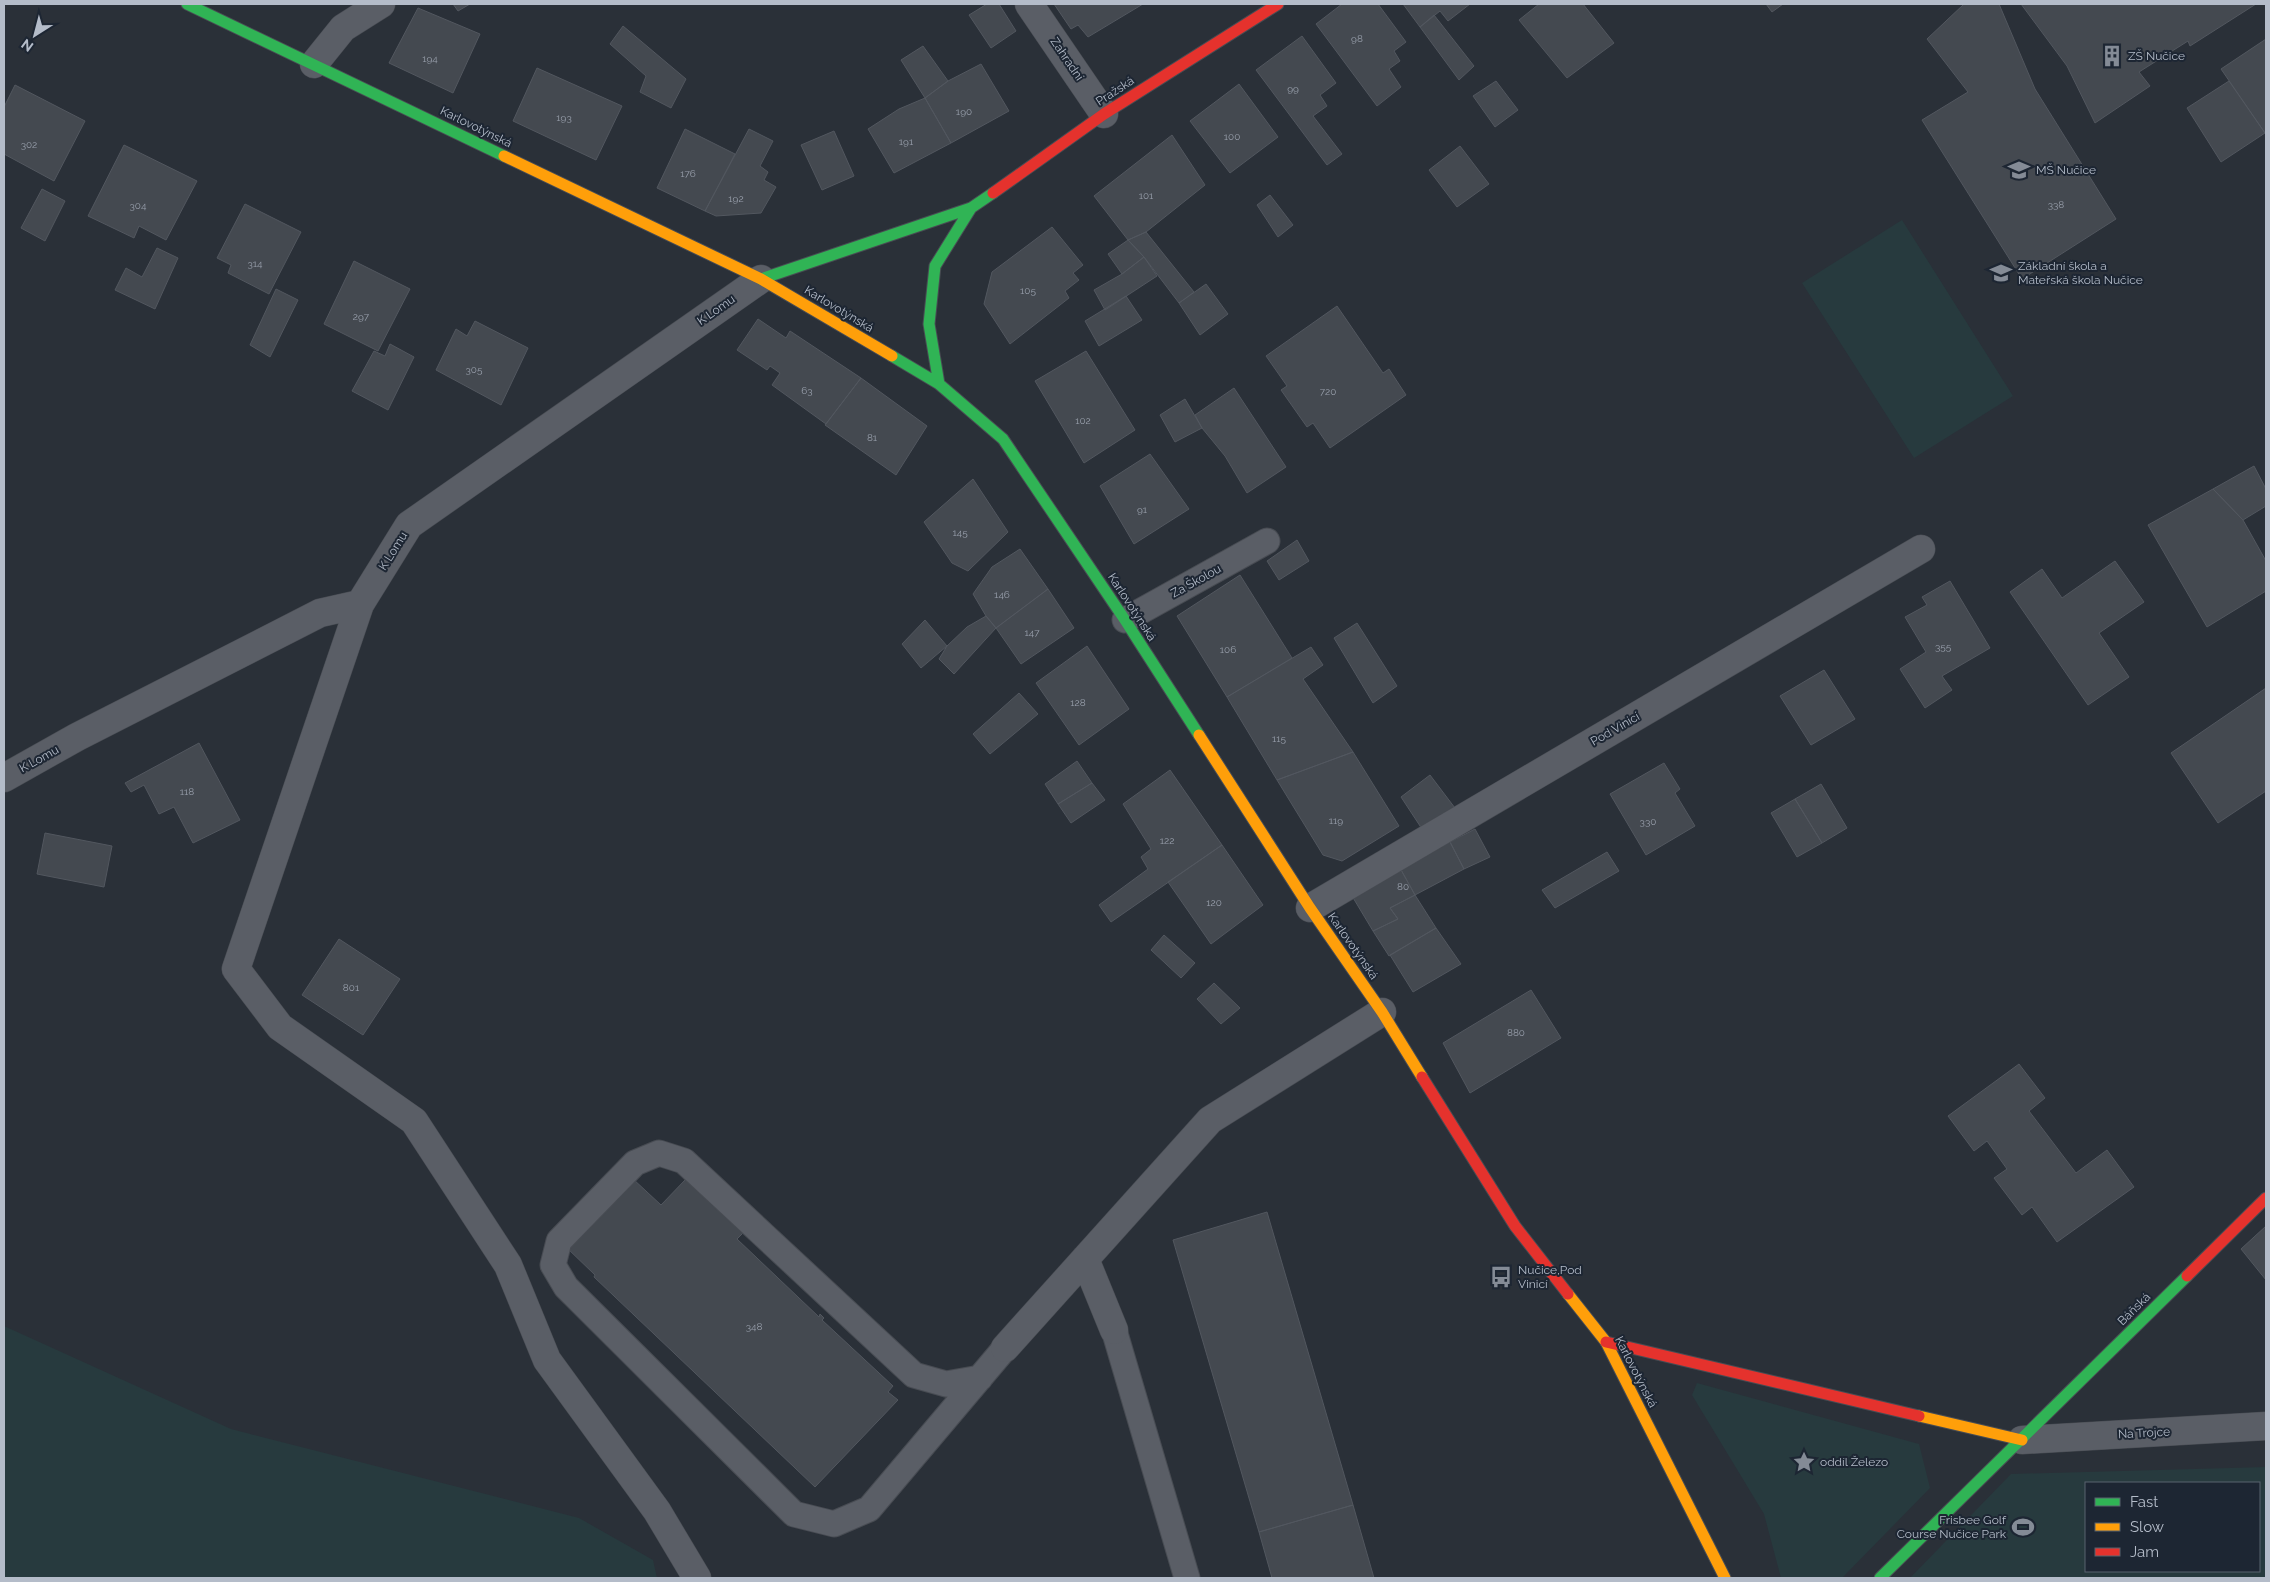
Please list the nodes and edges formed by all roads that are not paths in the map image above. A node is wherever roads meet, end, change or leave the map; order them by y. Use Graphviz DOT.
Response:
graph roads {
  1 [pos="187,4"];
  2 [pos="381,4"];
  3 [pos="1029,4"];
  4 [pos="1278,4"];
  5 [pos="314,64"];
  6 [pos="1104,114"];
  7 [pos="971,208"];
  8 [pos="761,279"];
  9 [pos="939,384"];
  10 [pos="1267,541"];
  11 [pos="1921,549"];
  12 [pos="360,604"];
  13 [pos="1125,620"];
  14 [pos="4,778"];
  15 [pos="1310,908"];
  16 [pos="1382,1012"];
  17 [pos="2266,1198"];
  18 [pos="1085,1260"];
  19 [pos="1114,1330"];
  20 [pos="1606,1342"];
  21 [pos="1005,1348"];
  22 [pos="980,1378"];
  23 [pos="2266,1426"];
  24 [pos="2022,1440"];
  25 [pos="697,1578"];
  26 [pos="1187,1578"];
  27 [pos="1725,1578"];
  28 [pos="1880,1578"];
  1 -- 5 [label="main road, Karlovotýnská"];
  2 -- 5 [label="street"];
  3 -- 6 [label="street, Zahradní"];
  4 -- 6 [label="main road, Pražská"];
  5 -- 8 [label="main road, Karlovotýnská"];
  6 -- 7 [label="main road, Pražská"];
  7 -- 8 [label="main road, Pražská"];
  7 -- 9 [label="main road, Pražská"];
  8 -- 9 [label="main road, Karlovotýnská"];
  8 -- 12 [label="street, K Lomu"];
  9 -- 13 [label="main road, Karlovotýnská"];
  10 -- 13 [label="lane, Za Školou"];
  11 -- 15 [label="street, Pod Vinicí"];
  12 -- 14 [label="street, K Lomu"];
  12 -- 25 [label="street"];
  13 -- 15 [label="main road, Karlovotýnská"];
  15 -- 16 [label="main road, Karlovotýnská"];
  16 -- 18 [label="street"];
  16 -- 20 [label="main road, Karlovotýnská"];
  17 -- 24 [label="main road, Báňská"];
  18 -- 19 [label="street"];
  18 -- 21 [label="street"];
  19 -- 26 [label="lane"];
  20 -- 24 [label="main road"];
  20 -- 27 [label="main road, Karlovotýnská"];
  21 -- 22 [label="lane"];
  22 -- 22 [label="lane"];
  23 -- 24 [label="street, Na Trojce"];
  24 -- 28 [label="main road, Báňská"];
}
